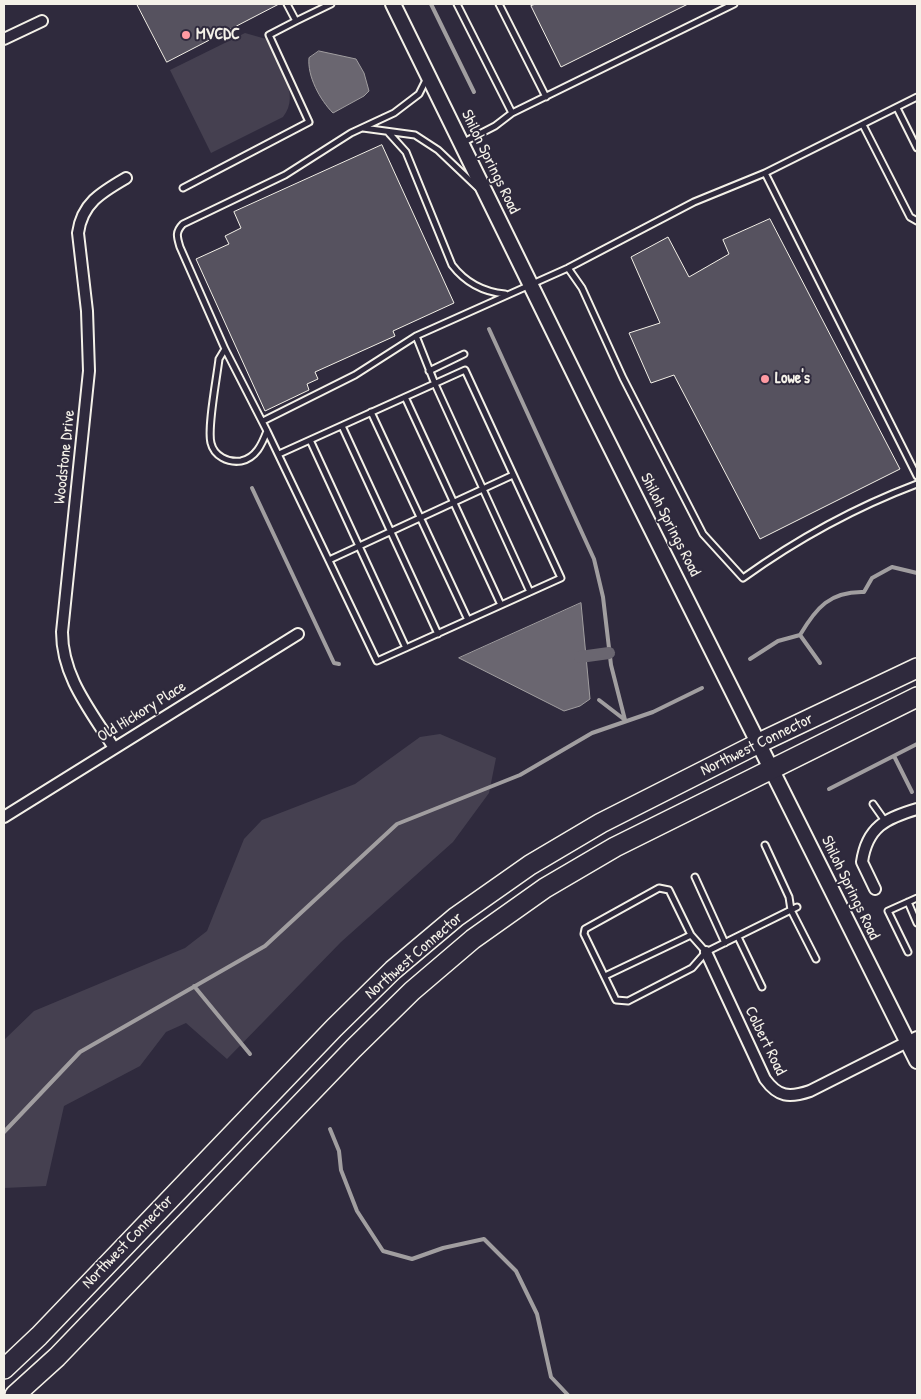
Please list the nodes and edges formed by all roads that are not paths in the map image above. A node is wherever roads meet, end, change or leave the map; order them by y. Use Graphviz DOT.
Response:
graph roads {
  1 [pos="287,4"];
  2 [pos="331,4"];
  3 [pos="394,4"];
  4 [pos="457,4"];
  5 [pos="500,4"];
  6 [pos="734,4"];
  7 [pos="42,21"];
  8 [pos="296,22"];
  9 [pos="4,39"];
  10 [pos="428,76"];
  11 [pos="546,97"];
  12 [pos="917,97"];
  13 [pos="897,108"];
  14 [pos="512,113"];
  15 [pos="863,125"];
  16 [pos="363,128"];
  17 [pos="388,132"];
  18 [pos="461,144"];
  19 [pos="917,148"];
  20 [pos="765,174"];
  21 [pos="126,178"];
  22 [pos="183,188"];
  23 [pos="488,197"];
  24 [pos="917,221"];
  25 [pos="568,268"];
  26 [pos="530,284"];
  27 [pos="506,294"];
  28 [pos="416,336"];
  29 [pos="226,349"];
  30 [pos="464,354"];
  31 [pos="429,371"];
  32 [pos="435,384"];
  33 [pos="405,398"];
  34 [pos="372,412"];
  35 [pos="263,421"];
  36 [pos="342,426"];
  37 [pos="267,431"];
  38 [pos="310,440"];
  39 [pos="279,454"];
  40 [pos="513,475"];
  41 [pos="917,476"];
  42 [pos="917,484"];
  43 [pos="483,489"];
  44 [pos="453,503"];
  45 [pos="421,518"];
  46 [pos="391,532"];
  47 [pos="358,547"];
  48 [pos="329,560"];
  49 [pos="530,592"];
  50 [pos="501,606"];
  51 [pos="468,620"];
  52 [pos="298,634"];
  53 [pos="438,634"];
  54 [pos="406,648"];
  55 [pos="917,668"];
  56 [pos="917,698"];
  57 [pos="759,743"];
  58 [pos="114,748"];
  59 [pos="772,768"];
  60 [pos="873,804"];
  61 [pos="917,809"];
  62 [pos="4,817"];
  63 [pos="885,821"];
  64 [pos="765,844"];
  65 [pos="695,877"];
  66 [pos="875,889"];
  67 [pos="917,898"];
  68 [pos="908,902"];
  69 [pos="797,907"];
  70 [pos="791,910"];
  71 [pos="917,923"];
  72 [pos="691,935"];
  73 [pos="738,937"];
  74 [pos="725,943"];
  75 [pos="706,952"];
  76 [pos="908,952"];
  77 [pos="816,959"];
  78 [pos="605,976"];
  79 [pos="762,988"];
  80 [pos="912,1039"];
  81 [pos="917,1060"];
  82 [pos="4,1368"];
  83 [pos="15,1395"];
  1 -- 8 [label="lane"];
  2 -- 8 [label="lane"];
  3 -- 10 [label="street, Shiloh Springs Road"];
  4 -- 14 [label="lane"];
  5 -- 11 [label="lane"];
  6 -- 11 [label="lane"];
  7 -- 9 [label="street"];
  8 -- 22 [label="lane"];
  10 -- 16 [label="lane"];
  10 -- 18 [label="street, Shiloh Springs Road"];
  11 -- 14 [label="lane"];
  12 -- 13 [label="lane"];
  13 -- 15 [label="lane"];
  13 -- 19 [label="lane"];
  14 -- 18 [label="lane"];
  15 -- 20 [label="lane"];
  15 -- 24 [label="lane"];
  16 -- 17 [label="lane"];
  16 -- 29 [label="lane"];
  17 -- 23 [label="lane"];
  17 -- 27 [label="lane"];
  18 -- 23 [label="street, Shiloh Springs Road"];
  20 -- 25 [label="lane"];
  20 -- 41 [label="lane"];
  21 -- 58 [label="street, Woodstone Drive"];
  23 -- 26 [label="street, Shiloh Springs Road"];
  25 -- 26 [label="lane"];
  25 -- 42 [label="lane"];
  26 -- 27 [label="lane"];
  26 -- 57 [label="street, Shiloh Springs Road"];
  27 -- 28 [label="lane"];
  28 -- 31 [label="lane"];
  28 -- 35 [label="lane"];
  29 -- 35 [label="lane"];
  29 -- 37 [label="lane"];
  30 -- 31 [label="lane"];
  31 -- 32 [label="lane"];
  32 -- 33 [label="lane"];
  32 -- 40 [label="lane"];
  32 -- 43 [label="lane"];
  33 -- 34 [label="lane"];
  33 -- 44 [label="lane"];
  34 -- 36 [label="lane"];
  34 -- 45 [label="lane"];
  35 -- 37 [label="lane"];
  36 -- 38 [label="lane"];
  36 -- 46 [label="lane"];
  37 -- 39 [label="lane"];
  38 -- 39 [label="lane"];
  38 -- 47 [label="lane"];
  39 -- 48 [label="lane"];
  40 -- 43 [label="lane"];
  40 -- 49 [label="lane"];
  43 -- 44 [label="lane"];
  43 -- 49 [label="lane"];
  44 -- 45 [label="lane"];
  44 -- 50 [label="lane"];
  45 -- 46 [label="lane"];
  45 -- 51 [label="lane"];
  46 -- 47 [label="lane"];
  46 -- 53 [label="lane"];
  47 -- 48 [label="lane"];
  47 -- 54 [label="lane"];
  48 -- 54 [label="lane"];
  49 -- 50 [label="lane"];
  50 -- 51 [label="lane"];
  51 -- 53 [label="lane"];
  52 -- 58 [label="street, Old Hickory Place"];
  53 -- 54 [label="lane"];
  55 -- 57 [label="highway, Northwest Connector"];
  56 -- 59 [label="highway, Northwest Connector"];
  57 -- 59 [label="street, Shiloh Springs Road"];
  57 -- 82 [label="highway, Northwest Connector"];
  58 -- 62 [label="street, Old Hickory Place"];
  59 -- 80 [label="street, Shiloh Springs Road"];
  59 -- 83 [label="highway, Northwest Connector"];
  60 -- 63 [label="lane"];
  61 -- 63 [label="street"];
  63 -- 66 [label="street"];
  64 -- 70 [label="lane"];
  65 -- 74 [label="lane"];
  67 -- 68 [label="lane"];
  68 -- 71 [label="lane"];
  68 -- 76 [label="lane"];
  69 -- 70 [label="lane"];
  70 -- 73 [label="lane"];
  70 -- 77 [label="lane"];
  72 -- 75 [label="lane"];
  72 -- 78 [label="lane"];
  72 -- 78 [label="lane"];
  73 -- 74 [label="lane"];
  73 -- 79 [label="lane"];
  74 -- 75 [label="lane"];
  75 -- 78 [label="lane"];
  75 -- 80 [label="street, Colbert Road"];
  80 -- 81 [label="street, Shiloh Springs Road"];
}
